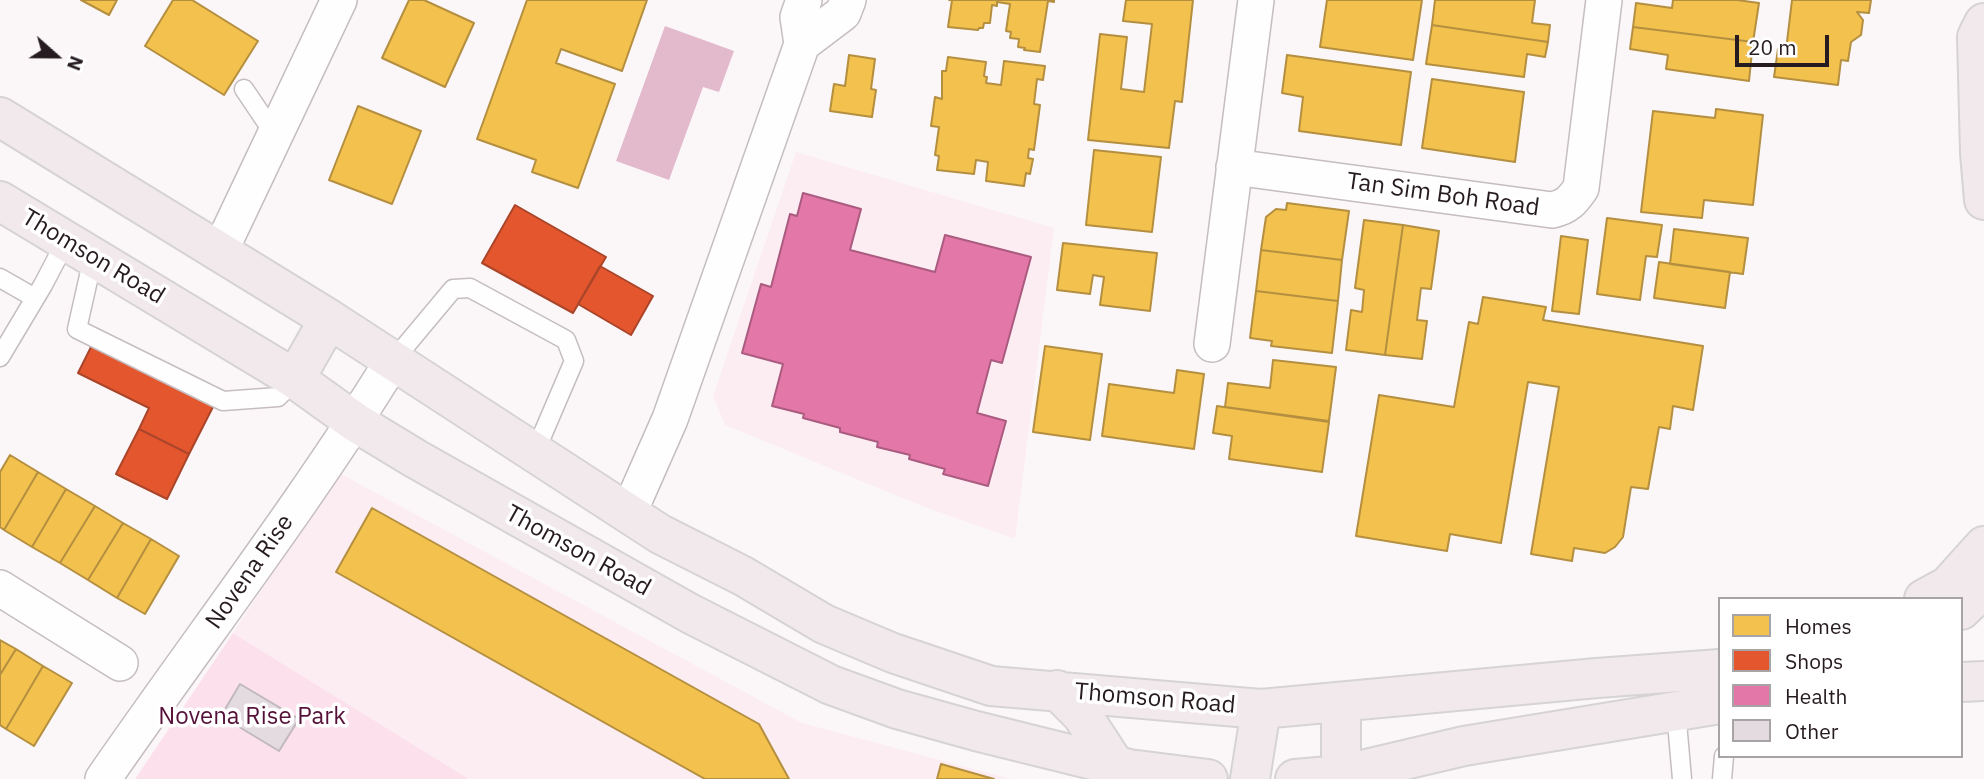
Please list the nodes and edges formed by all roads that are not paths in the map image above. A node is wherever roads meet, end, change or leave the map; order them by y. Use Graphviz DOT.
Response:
graph roads {
  1 [pos="338,0"];
  2 [pos="804,0"];
  3 [pos="848,0"];
  4 [pos="1256,0"];
  5 [pos="1604,0"];
  6 [pos="1984,23"];
  7 [pos="802,44"];
  8 [pos="244,89"];
  9 [pos="0,117"];
  10 [pos="275,135"];
  11 [pos="1982,156"];
  12 [pos="1234,167"];
  13 [pos="1984,200"];
  14 [pos="0,201"];
  15 [pos="79,249"];
  16 [pos="220,251"];
  17 [pos="0,278"];
  18 [pos="35,298"];
  19 [pos="329,319"];
  20 [pos="1212,344"];
  21 [pos="0,357"];
  22 [pos="393,362"];
  23 [pos="295,379"];
  24 [pos="355,422"];
  25 [pos="535,452"];
  26 [pos="629,512"];
  27 [pos="1984,546"];
  28 [pos="0,588"];
  29 [pos="1984,588"];
  30 [pos="1928,597"];
  31 [pos="1963,608"];
  32 [pos="120,663"];
  33 [pos="1718,669"];
  34 [pos="1984,681"];
  35 [pos="1963,682"];
  36 [pos="1057,690"];
  37 [pos="1341,703"];
  38 [pos="1718,704"];
  39 [pos="1261,709"];
  40 [pos="1676,712"];
  41 [pos="1464,746"];
  42 [pos="1724,758"];
  43 [pos="1128,770"];
  44 [pos="1341,777"];
  45 [pos="103,779"];
  46 [pos="1208,779"];
  47 [pos="1250,779"];
  48 [pos="1295,779"];
  49 [pos="1407,779"];
  50 [pos="1682,779"];
  51 [pos="1722,779"];
  1 -- 10 [label="street"];
  2 -- 7 [label="street"];
  3 -- 7 [label="street"];
  4 -- 12 [label="street"];
  5 -- 12 [label="street, Tan Sim Boh Road"];
  6 -- 11 [label="main road"];
  7 -- 26 [label="street"];
  8 -- 10 [label="lane"];
  9 -- 16 [label="main road, Thomson Road"];
  10 -- 16 [label="street"];
  11 -- 13 [label="main road"];
  12 -- 20 [label="street"];
  14 -- 15 [label="main road, Thomson Road"];
  15 -- 18 [label="lane"];
  15 -- 23 [label="main road, Thomson Road"];
  15 -- 23 [label="lane"];
  16 -- 19 [label="main road, Thomson Road"];
  17 -- 18 [label="lane"];
  18 -- 21 [label="lane"];
  19 -- 22 [label="main road, Thomson Road"];
  19 -- 23 [label="main road"];
  22 -- 24 [label="street, Novena Rise"];
  22 -- 25 [label="main road, Thomson Road"];
  22 -- 25 [label="lane"];
  23 -- 24 [label="main road, Thomson Road"];
  24 -- 43 [label="main road, Thomson Road"];
  24 -- 45 [label="street, Novena Rise"];
  25 -- 26 [label="main road, Thomson Road"];
  26 -- 36 [label="main road, Thomson Road"];
  27 -- 30 [label="main road"];
  28 -- 32 [label="street"];
  29 -- 31 [label="main road"];
  33 -- 37 [label="main road, Thomson Road"];
  34 -- 35 [label="main road"];
  36 -- 39 [label="main road, Thomson Road"];
  36 -- 43 [label="main road"];
  37 -- 39 [label="main road, Thomson Road"];
  37 -- 44 [label="main road"];
  38 -- 40 [label="main road"];
  39 -- 47 [label="main road"];
  40 -- 41 [label="main road"];
  40 -- 50 [label="lane"];
  41 -- 44 [label="main road"];
  41 -- 49 [label="main road"];
  42 -- 51 [label="lane"];
  43 -- 46 [label="main road, Thomson Road"];
  44 -- 48 [label="main road"];
}
